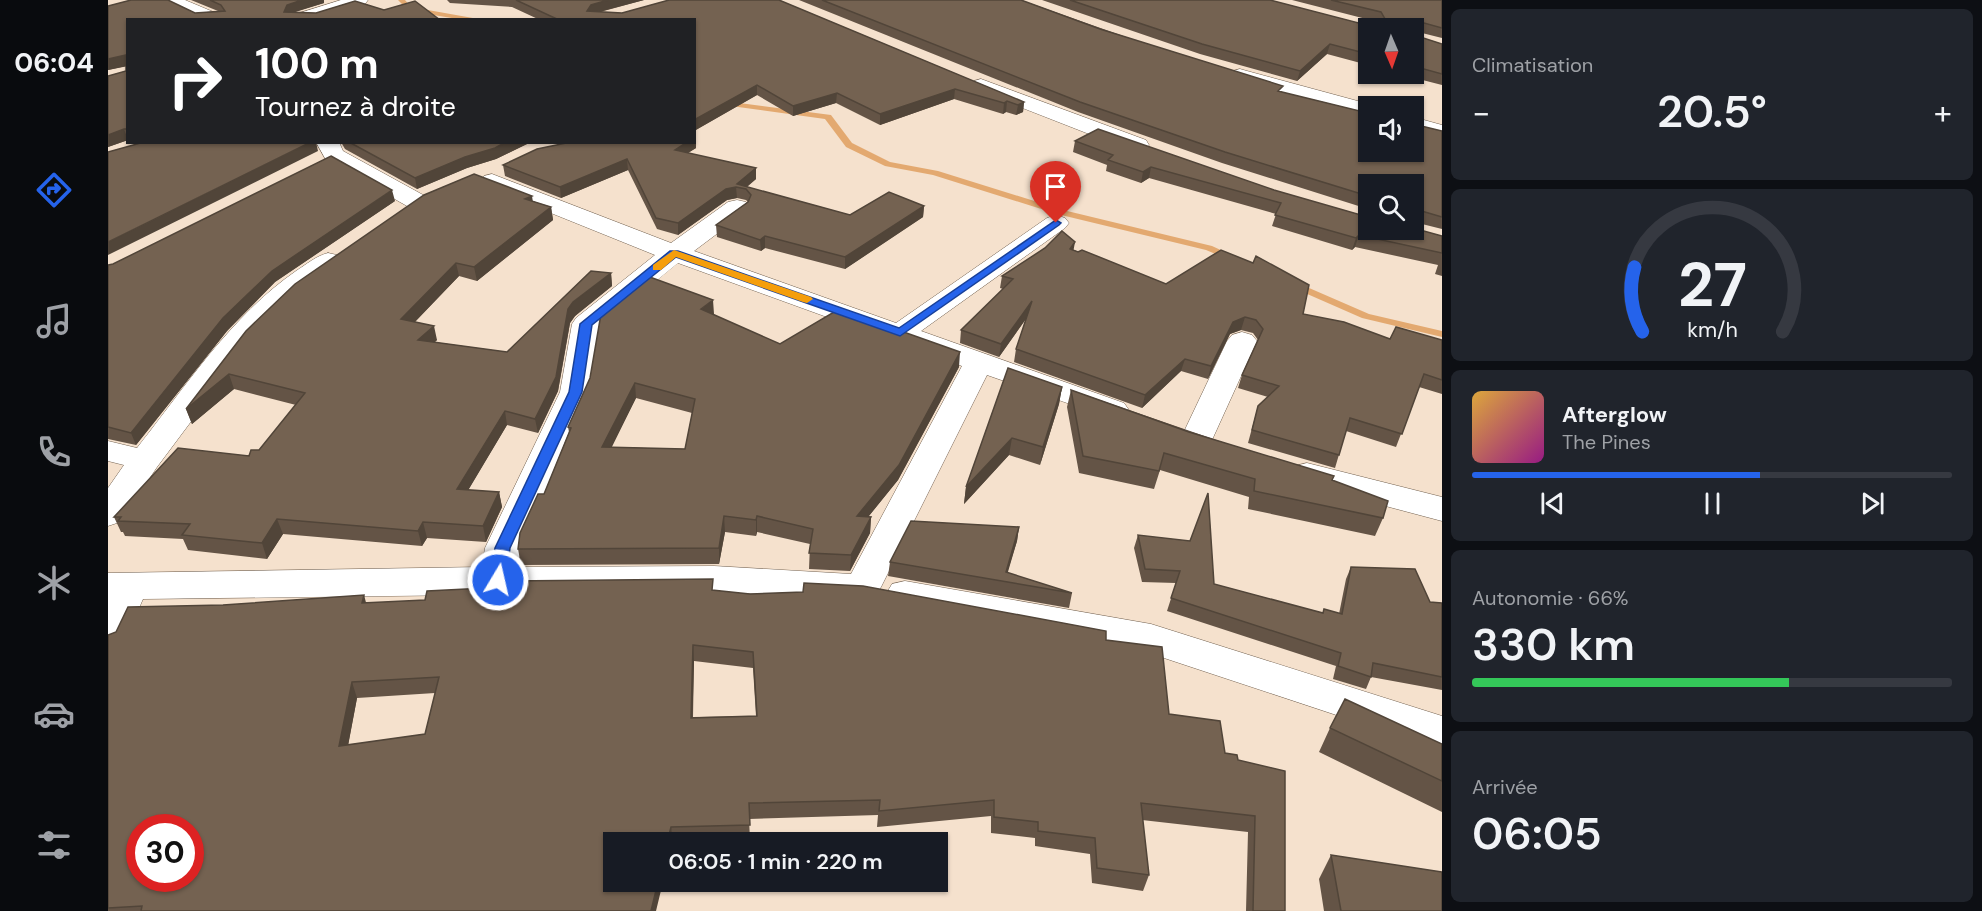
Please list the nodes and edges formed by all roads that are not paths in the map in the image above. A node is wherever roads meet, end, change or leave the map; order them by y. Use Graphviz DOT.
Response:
graph roads {
  1 [pos="174,0"];
  2 [pos="359,0"];
  3 [pos="212,18"];
  4 [pos="303,18"];
  5 [pos="1220,69"];
  6 [pos="965,79"];
  7 [pos="1358,108"];
  8 [pos="1424,127"];
  9 [pos="1442,132"];
  10 [pos="1155,152"];
  11 [pos="325,154"];
  12 [pos="515,161"];
  13 [pos="737,207"];
  14 [pos="388,220"];
  15 [pos="1056,223"];
  16 [pos="351,245"];
  17 [pos="674,253"];
  18 [pos="900,333"];
  19 [pos="1242,341"];
  20 [pos="979,362"];
  21 [pos="1142,420"];
  22 [pos="1196,439"];
  23 [pos="108,451"];
  24 [pos="145,460"];
  25 [pos="1282,466"];
  26 [pos="1442,509"];
  27 [pos="108,514"];
  28 [pos="498,580"];
  29 [pos="119,586"];
  30 [pos="862,586"];
  31 [pos="108,637"];
  32 [pos="1442,733"];
  1 -- 3 [label="street"];
  2 -- 4 [label="street"];
  5 -- 7 [label="street"];
  6 -- 10 [label="street"];
  8 -- 9 [label="street"];
  11 -- 14 [label="street"];
  12 -- 17 [label="street"];
  13 -- 17 [label="street"];
  15 -- 18 [label="street"];
  16 -- 24 [label="street"];
  17 -- 18 [label="street"];
  17 -- 28 [label="street"];
  18 -- 20 [label="street"];
  19 -- 22 [label="street"];
  20 -- 21 [label="street"];
  20 -- 30 [label="street"];
  23 -- 24 [label="street"];
  24 -- 27 [label="street"];
  25 -- 26 [label="street"];
  28 -- 29 [label="street"];
  28 -- 30 [label="street"];
  29 -- 31 [label="street"];
  30 -- 32 [label="street"];
}
